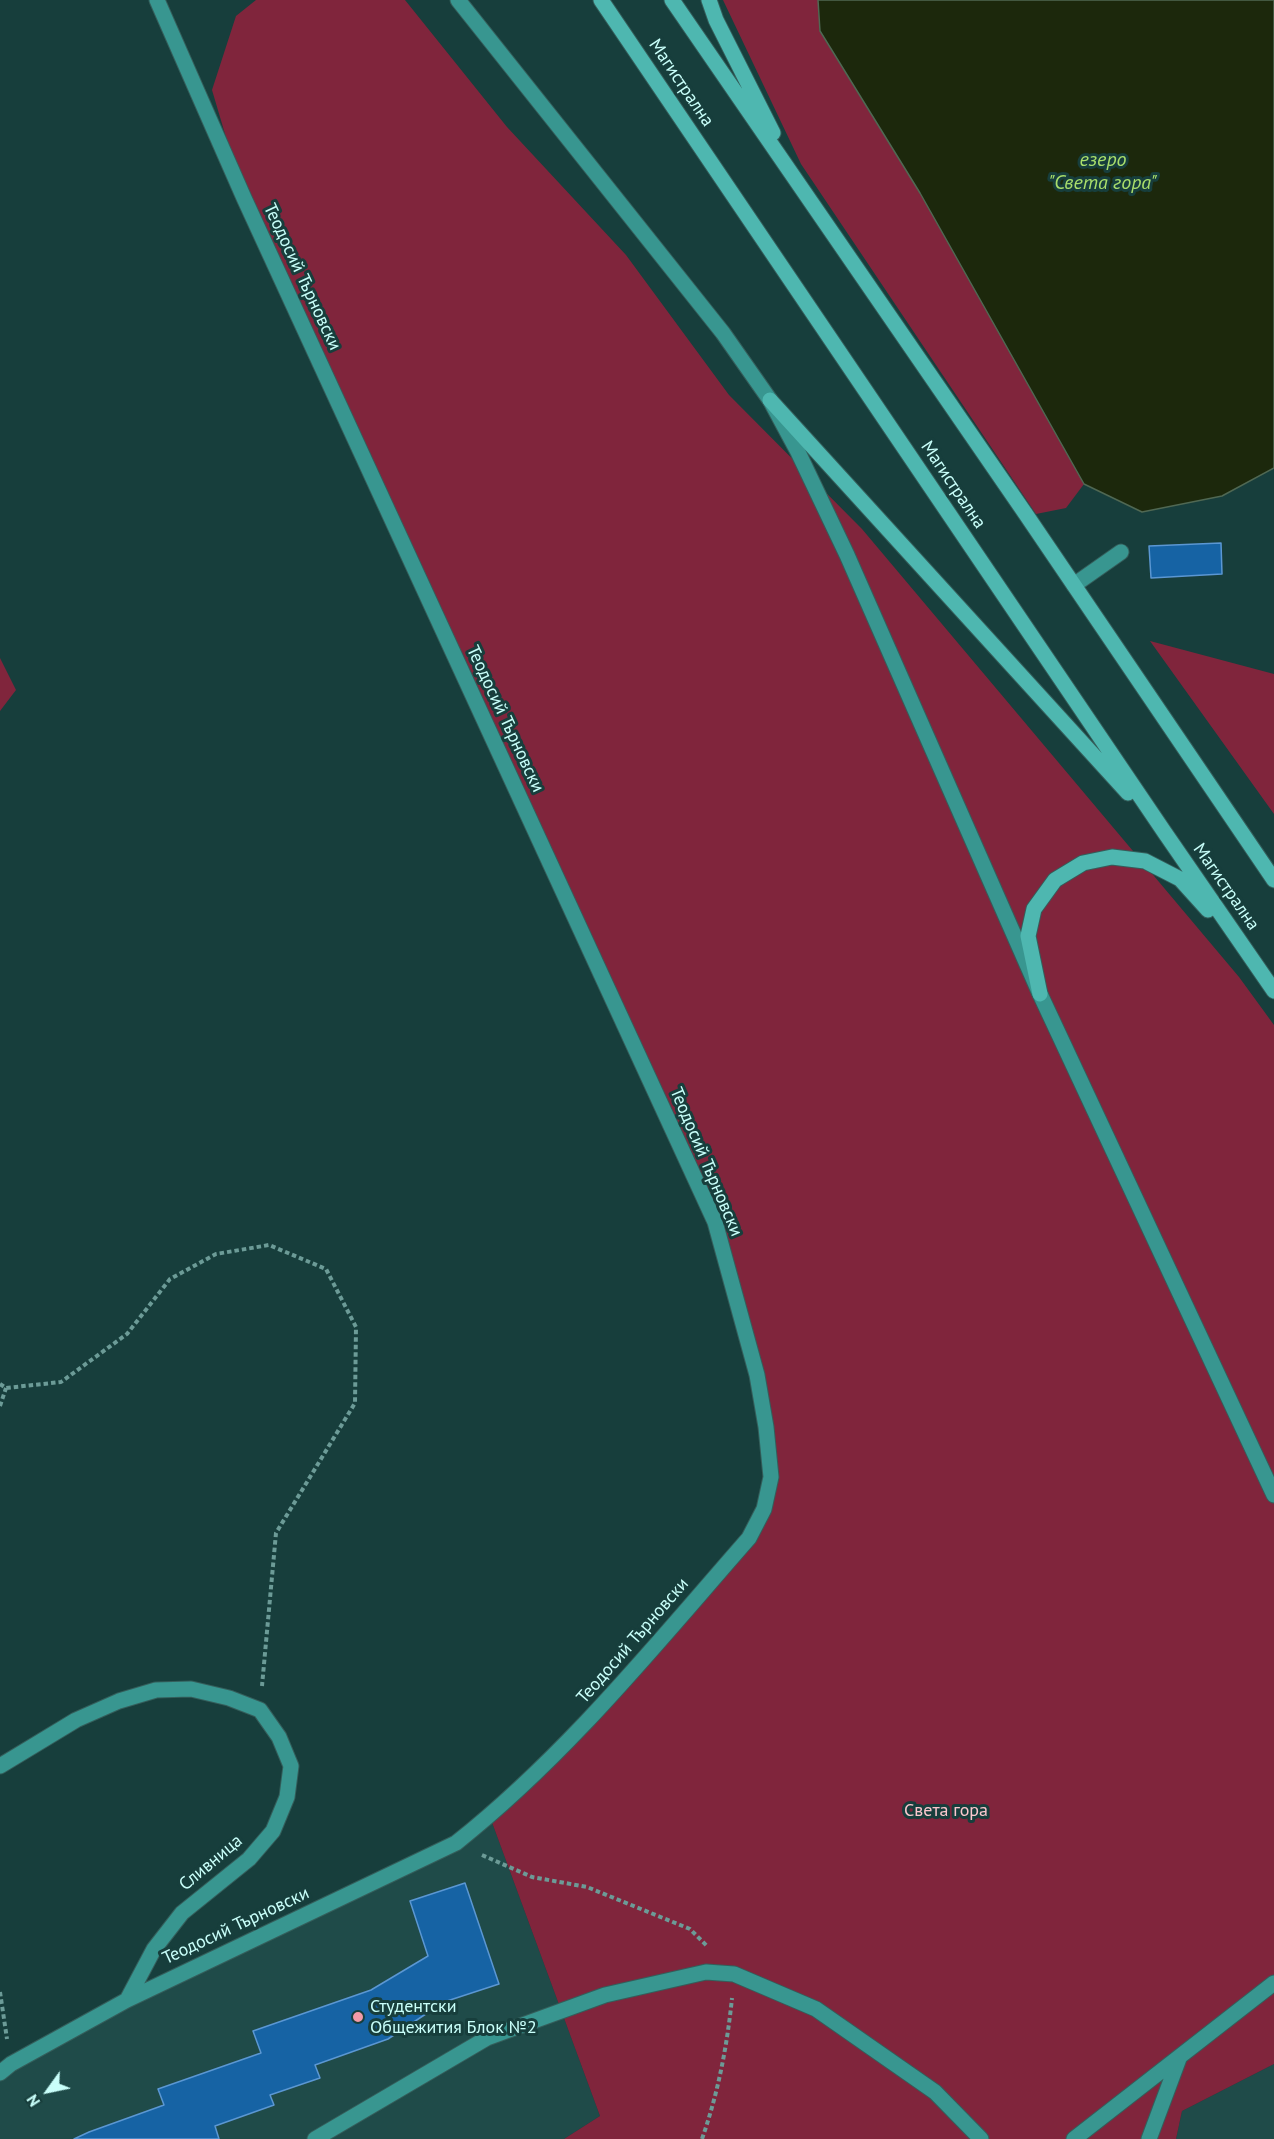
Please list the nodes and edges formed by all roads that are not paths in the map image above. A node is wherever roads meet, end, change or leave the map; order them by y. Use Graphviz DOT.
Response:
graph roads {
  1 [pos="458,0"];
  2 [pos="601,0"];
  3 [pos="672,0"];
  4 [pos="709,0"];
  5 [pos="162,2"];
  6 [pos="800,186"];
  7 [pos="770,400"];
  8 [pos="1121,552"];
  9 [pos="1074,585"];
  10 [pos="1165,833"];
  11 [pos="1274,880"];
  12 [pos="1252,960"];
  13 [pos="1274,991"];
  14 [pos="1040,994"];
  15 [pos="1274,1495"];
  16 [pos="0,1766"];
  17 [pos="1274,1983"];
  18 [pos="127,2000"];
  19 [pos="1180,2056"];
  20 [pos="6,2069"];
  21 [pos="315,2139"];
  22 [pos="981,2139"];
  23 [pos="1074,2139"];
  24 [pos="1149,2139"];
  1 -- 7 [label="street"];
  2 -- 10 [label="main road, Магистрална"];
  3 -- 6 [label="main road"];
  4 -- 6 [label="main road"];
  5 -- 18 [label="street, Теодосий Търновски"];
  6 -- 9 [label="main road"];
  7 -- 10 [label="main road"];
  7 -- 14 [label="street"];
  8 -- 9 [label="street"];
  9 -- 11 [label="main road"];
  10 -- 12 [label="main road, Магистрална"];
  12 -- 13 [label="main road, Магистрална"];
  12 -- 14 [label="main road"];
  14 -- 15 [label="street"];
  16 -- 18 [label="street, Сливница"];
  17 -- 19 [label="street"];
  18 -- 20 [label="street, Теодосий Търновски"];
  19 -- 23 [label="street"];
  19 -- 24 [label="street"];
  21 -- 22 [label="street"];
}
